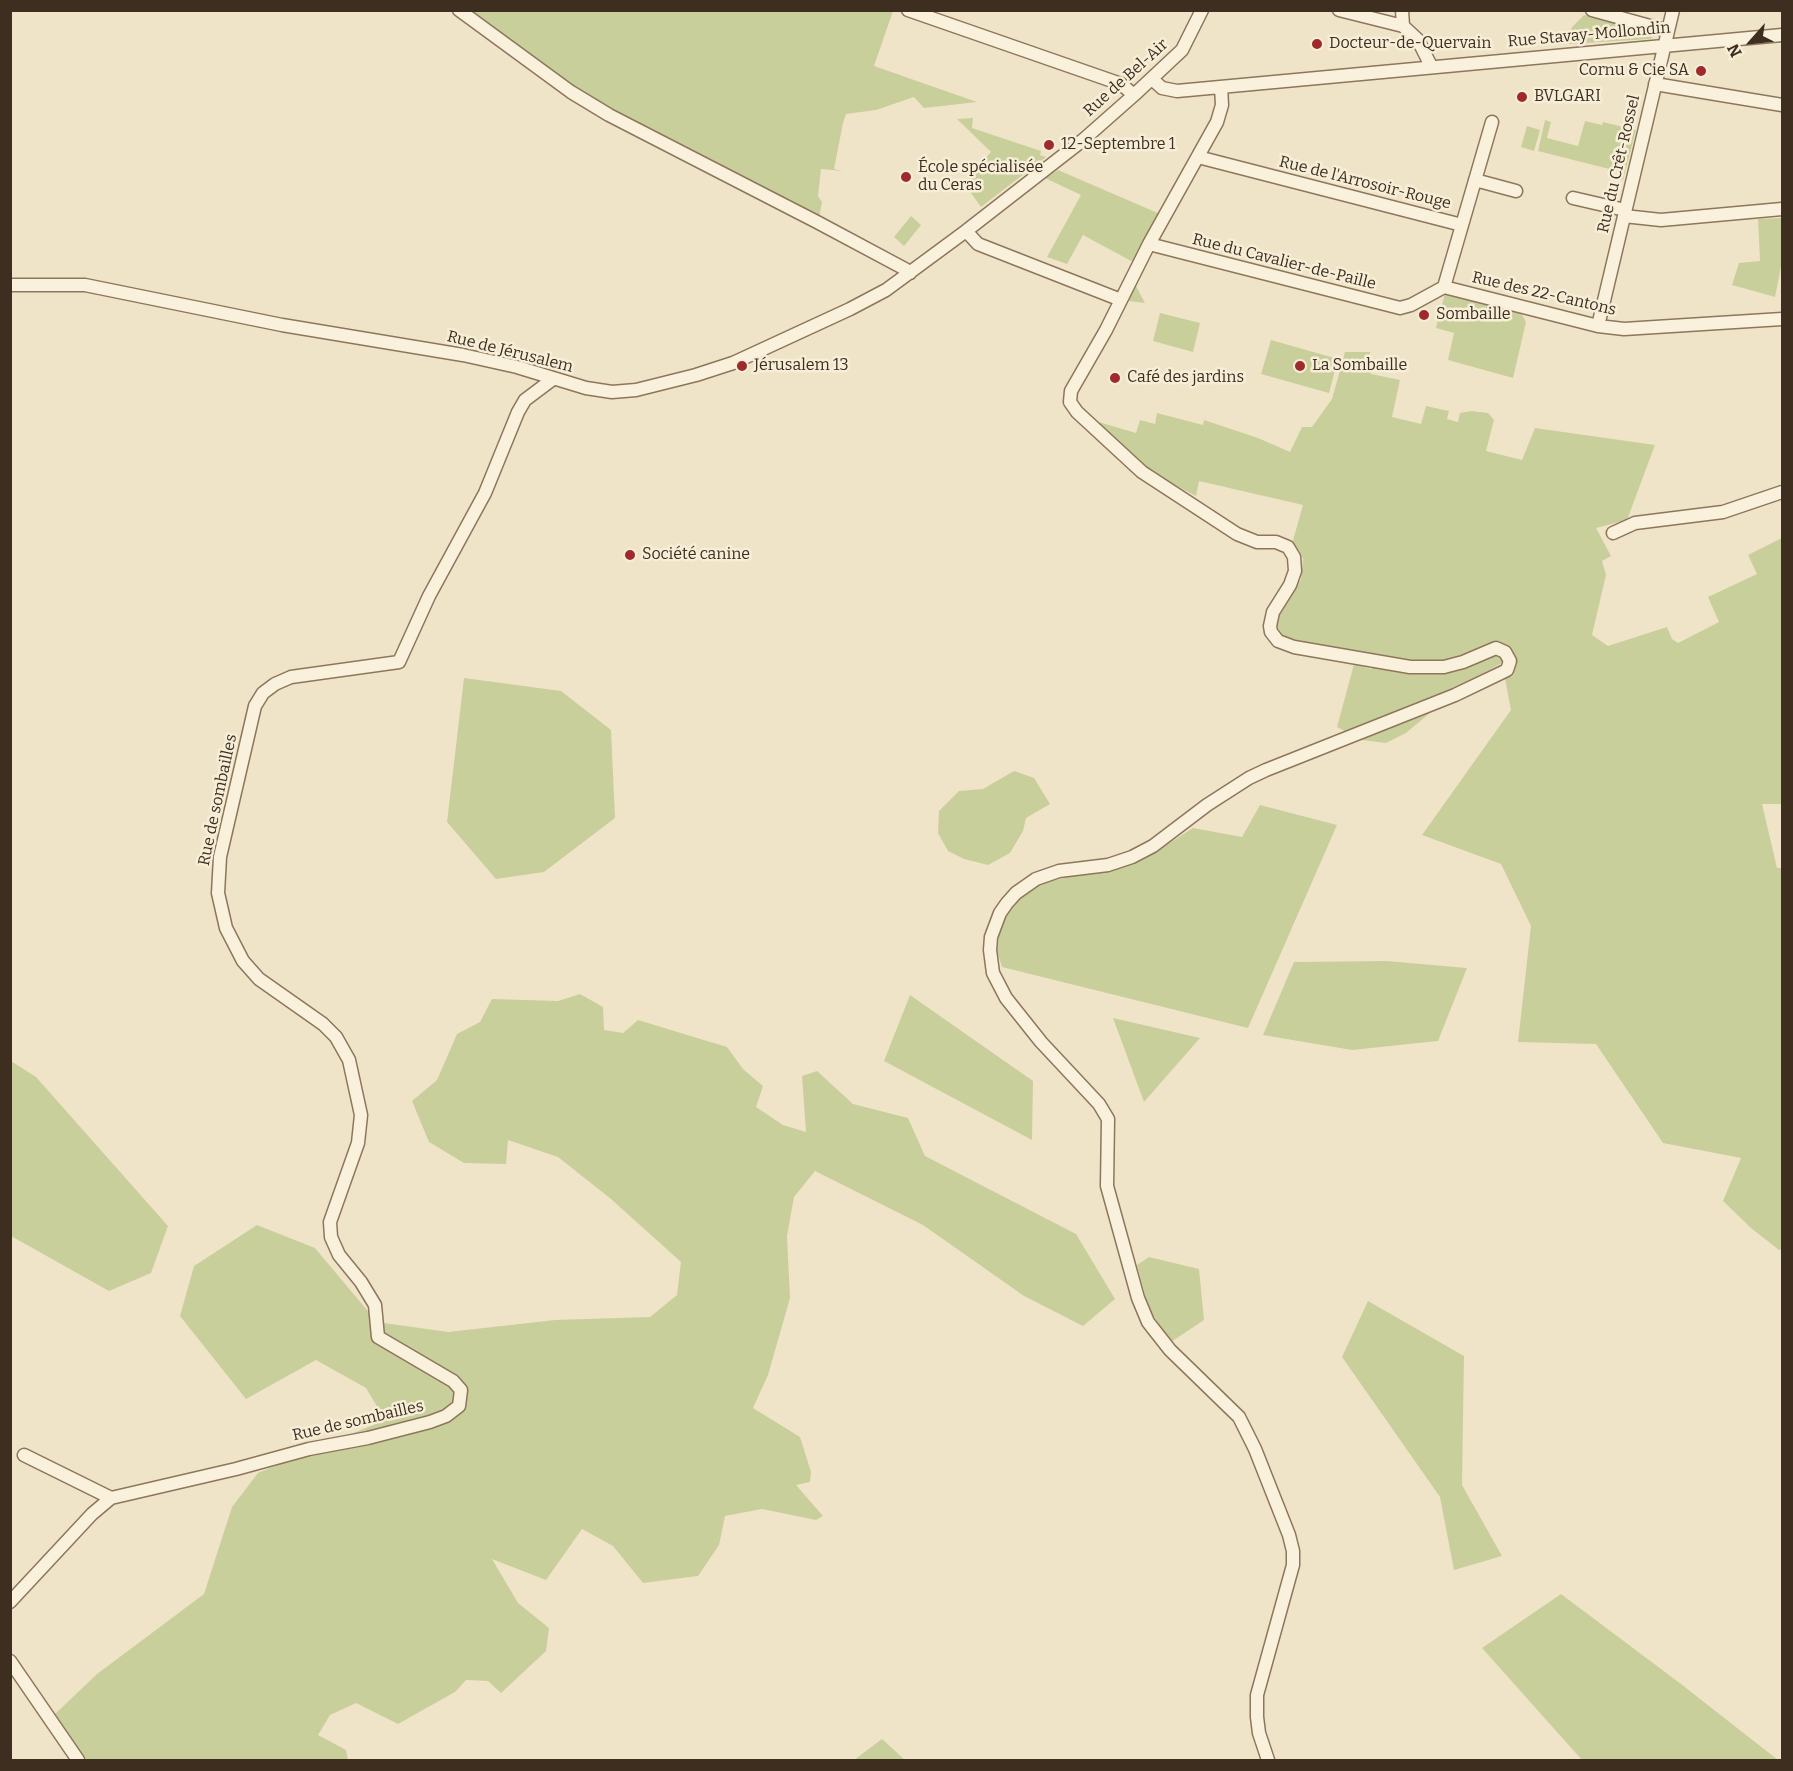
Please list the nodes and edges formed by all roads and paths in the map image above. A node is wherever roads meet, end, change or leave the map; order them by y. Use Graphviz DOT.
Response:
graph roads {
  1 [pos="459,10"];
  2 [pos="908,10"];
  3 [pos="1202,10"];
  4 [pos="1339,10"];
  5 [pos="1402,10"];
  6 [pos="1592,10"];
  7 [pos="1673,10"];
  8 [pos="1403,26"];
  9 [pos="1668,31"];
  10 [pos="1782,35"];
  11 [pos="1665,45"];
  12 [pos="1431,66"];
  13 [pos="1152,79"];
  14 [pos="1655,84"];
  15 [pos="1221,87"];
  16 [pos="1134,95"];
  17 [pos="1782,105"];
  18 [pos="1492,122"];
  19 [pos="1198,157"];
  20 [pos="1475,180"];
  21 [pos="1516,191"];
  22 [pos="1573,198"];
  23 [pos="1782,209"];
  24 [pos="1624,213"];
  25 [pos="1462,225"];
  26 [pos="966,231"];
  27 [pos="1149,244"];
  28 [pos="910,273"];
  29 [pos="10,285"];
  30 [pos="1444,287"];
  31 [pos="1121,300"];
  32 [pos="1782,319"];
  33 [pos="1598,326"];
  34 [pos="553,380"];
  35 [pos="1782,492"];
  36 [pos="1614,533"];
  37 [pos="24,1455"];
  38 [pos="111,1498"];
  39 [pos="10,1602"];
  40 [pos="10,1661"];
  41 [pos="78,1761"];
  42 [pos="1268,1761"];
  1 -- 28 [label="street"];
  2 -- 16 [label="street"];
  3 -- 13 [label="street, Rue de Bel-Air"];
  4 -- 8 [label="street"];
  5 -- 8 [label="street"];
  6 -- 9 [label="street"];
  7 -- 9 [label="street, Rue du Crêt-Rossel"];
  8 -- 12 [label="street"];
  9 -- 11 [label="street, Rue du Crêt-Rossel"];
  10 -- 11 [label="street, Rue Stavay-Mollondin"];
  11 -- 12 [label="street, Rue Stavay-Mollondin"];
  11 -- 14 [label="street, Rue du Crêt-Rossel"];
  12 -- 15 [label="street, Rue Stavay-Mollondin"];
  13 -- 15 [label="street, Rue Stavay-Mollondin"];
  13 -- 16 [label="street, Rue de Bel-Air"];
  14 -- 17 [label="street"];
  14 -- 24 [label="street, Rue du Crêt-Rossel"];
  15 -- 19 [label="street"];
  16 -- 26 [label="street, Rue de Bel-Air"];
  18 -- 20 [label="street"];
  19 -- 25 [label="street, Rue de l'Arrosoir-Rouge"];
  19 -- 27 [label="street"];
  20 -- 21 [label="street"];
  20 -- 25 [label="street"];
  22 -- 24 [label="street"];
  23 -- 24 [label="street"];
  24 -- 33 [label="street, Rue du Crêt-Rossel"];
  25 -- 30 [label="street, Rue de l'Arrosoir-Rouge"];
  26 -- 28 [label="street, Rue de Jérusalem"];
  26 -- 31 [label="street"];
  27 -- 30 [label="street, Rue du Cavalier-de-Paille"];
  27 -- 31 [label="street"];
  28 -- 34 [label="street, Rue de Jérusalem"];
  29 -- 34 [label="street, Rue de Jérusalem"];
  30 -- 33 [label="street, Rue des 22-Cantons"];
  31 -- 42 [label="street"];
  32 -- 33 [label="street, Rue des 22-Cantons"];
  34 -- 38 [label="street, Rue de sombailles"];
  35 -- 36 [label="street"];
  37 -- 38 [label="street"];
  38 -- 39 [label="street"];
  40 -- 41 [label="street"];
}
